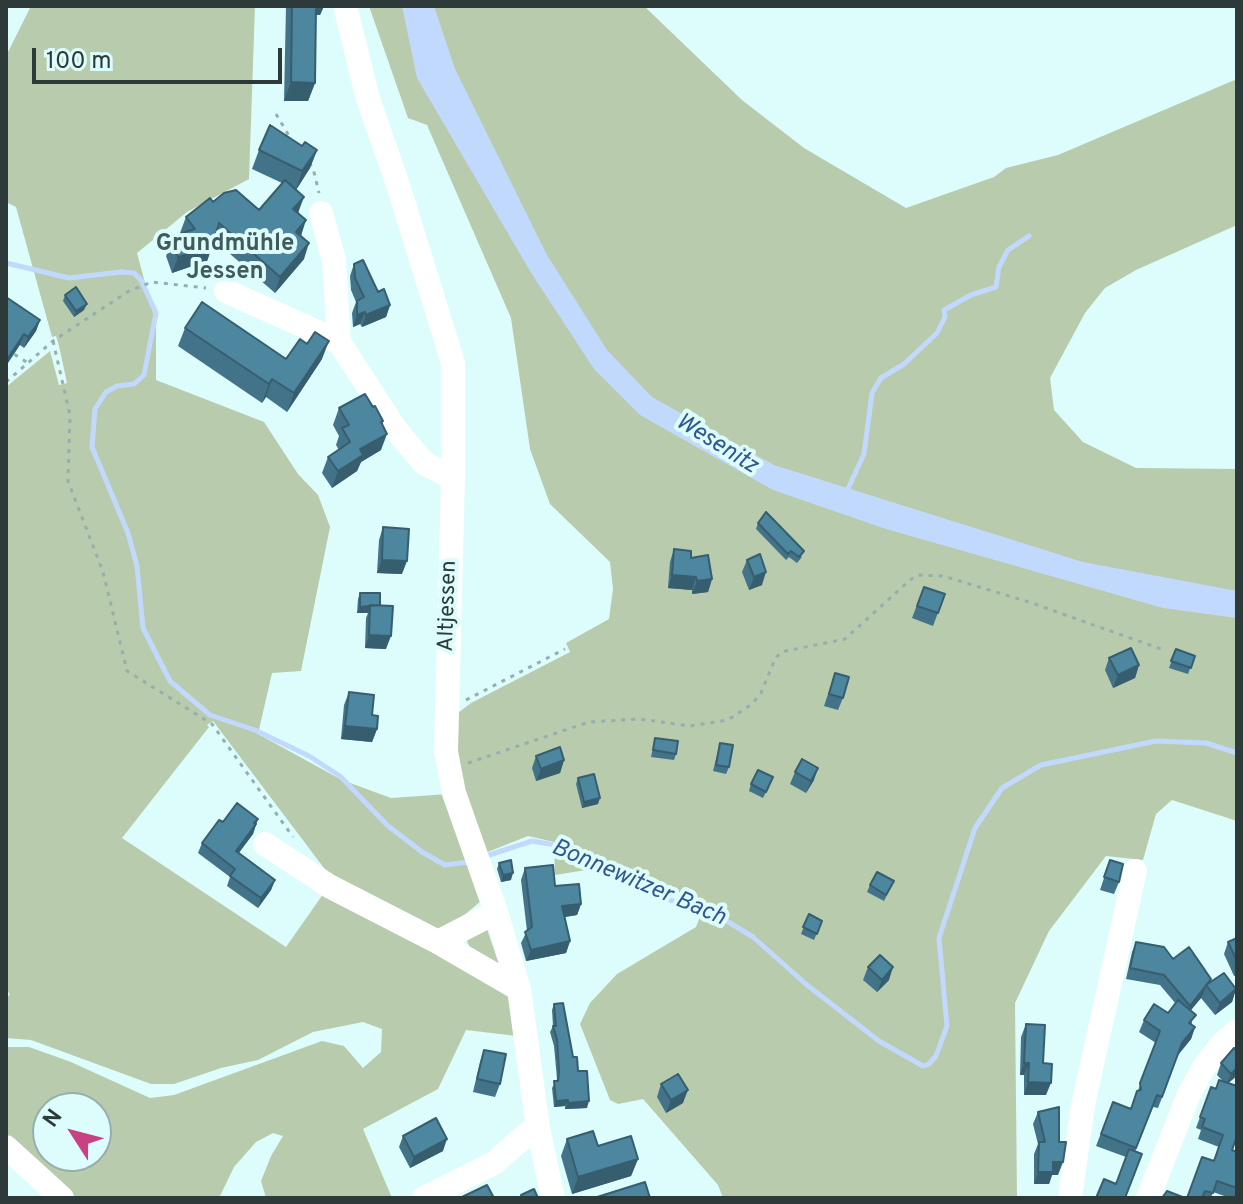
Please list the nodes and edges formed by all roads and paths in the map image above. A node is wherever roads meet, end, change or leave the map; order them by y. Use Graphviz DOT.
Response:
graph roads {
  1 [pos="346,11"];
  2 [pos="276,114"];
  3 [pos="294,143"];
  4 [pos="303,155"];
  5 [pos="321,213"];
  6 [pos="226,291"];
  7 [pos="53,341"];
  8 [pos="339,342"];
  9 [pos="6,349"];
  10 [pos="28,363"];
  11 [pos="6,382"];
  12 [pos="453,478"];
  13 [pos="565,649"];
  14 [pos="1161,649"];
  15 [pos="446,711"];
  16 [pos="450,769"];
  17 [pos="293,836"];
  18 [pos="265,844"];
  19 [pos="1135,871"];
  20 [pos="496,912"];
  21 [pos="438,942"];
  22 [pos="519,989"];
  23 [pos="1237,1031"];
  24 [pos="538,1128"];
  25 [pos="6,1147"];
  26 [pos="62,1198"];
  27 [pos="424,1198"];
  28 [pos="553,1198"];
  29 [pos="1070,1198"];
  30 [pos="1148,1198"];
  1 -- 12 [label="street, Altjessen"];
  2 -- 3 [label="path"];
  4 -- 5 [label="path"];
  5 -- 8 [label="street"];
  6 -- 7 [label="path"];
  6 -- 8 [label="street"];
  7 -- 10 [label="path"];
  7 -- 17 [label="path"];
  8 -- 12 [label="street"];
  9 -- 10 [label="path"];
  10 -- 11 [label="path"];
  12 -- 15 [label="street, Altjessen"];
  13 -- 15 [label="path"];
  14 -- 16 [label="path"];
  15 -- 16 [label="street, Altjessen"];
  16 -- 20 [label="street, Altjessen"];
  18 -- 21 [label="street"];
  19 -- 29 [label="street"];
  20 -- 21 [label="street"];
  20 -- 22 [label="street, Altjessen"];
  21 -- 22 [label="street"];
  22 -- 24 [label="street, Altjessen"];
  23 -- 30 [label="street"];
  24 -- 27 [label="street"];
  24 -- 28 [label="street, Altjessen"];
  25 -- 26 [label="street"];
}
